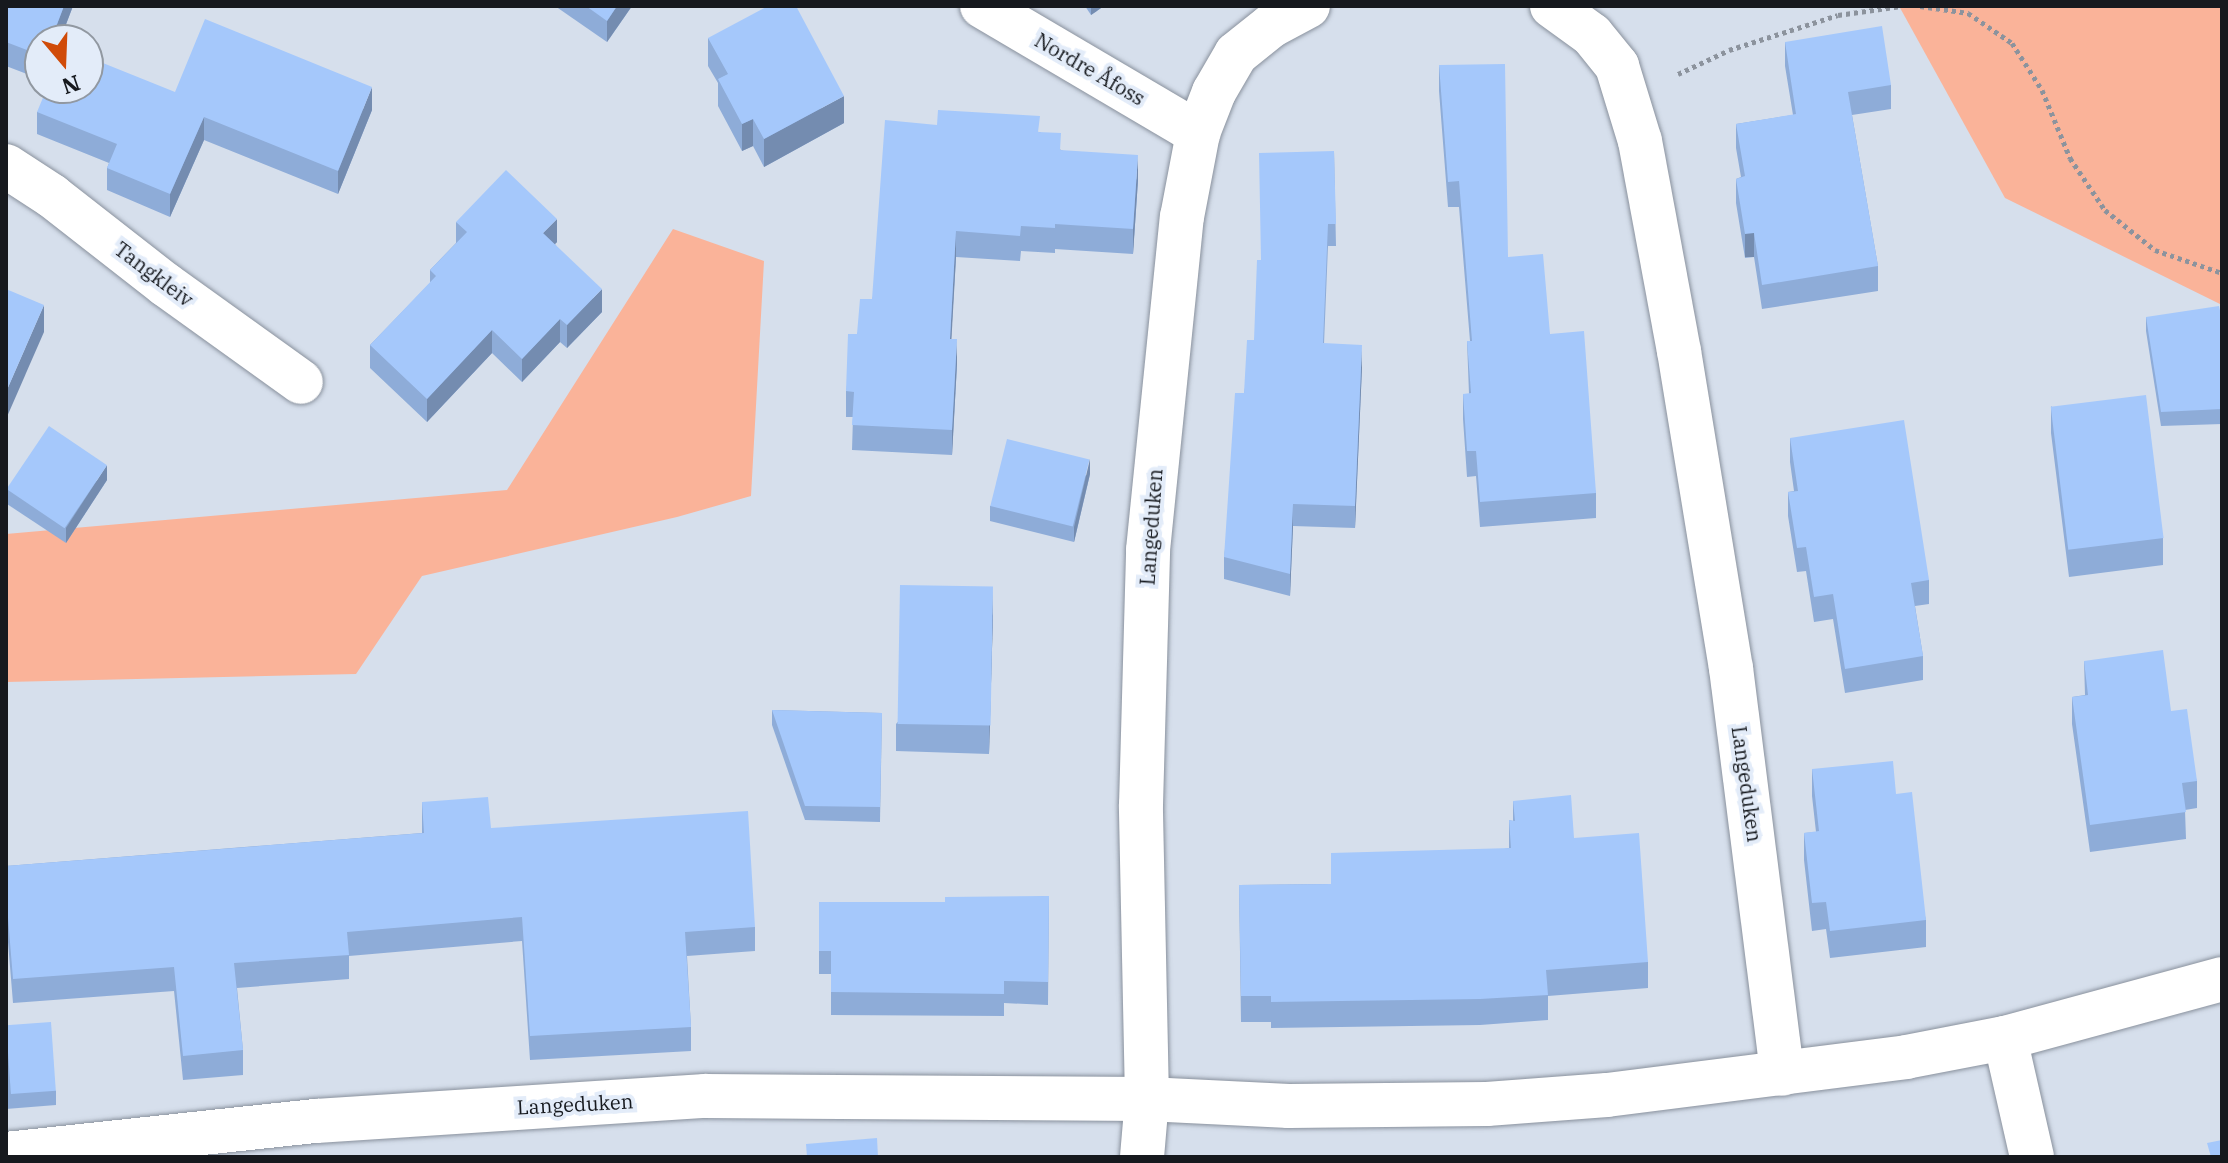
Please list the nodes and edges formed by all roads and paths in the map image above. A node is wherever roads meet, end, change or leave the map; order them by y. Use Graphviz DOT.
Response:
graph roads {
  1 [pos="982,6"];
  2 [pos="1308,6"];
  3 [pos="1552,6"];
  4 [pos="1901,6"];
  5 [pos="1920,6"];
  6 [pos="1629,98"];
  7 [pos="1198,133"];
  8 [pos="6,166"];
  9 [pos="2222,273"];
  10 [pos="301,382"];
  11 [pos="2222,979"];
  12 [pos="2005,1038"];
  13 [pos="1782,1074"];
  14 [pos="1147,1099"];
  15 [pos="6,1154"];
  16 [pos="1142,1157"];
  17 [pos="2032,1157"];
  1 -- 7 [label="street, Nordre Åfoss"];
  2 -- 7 [label="street, Langeduken"];
  3 -- 6 [label="street, Langeduken"];
  4 -- 6 [label="path"];
  5 -- 9 [label="path"];
  6 -- 13 [label="street, Langeduken"];
  7 -- 14 [label="street, Langeduken"];
  8 -- 10 [label="street, Tangkleiv"];
  11 -- 12 [label="street, Langeduken"];
  12 -- 13 [label="street, Langeduken"];
  12 -- 17 [label="street"];
  13 -- 14 [label="street, Langeduken"];
  14 -- 15 [label="street, Langeduken"];
  14 -- 16 [label="street, Langeduken"];
}
